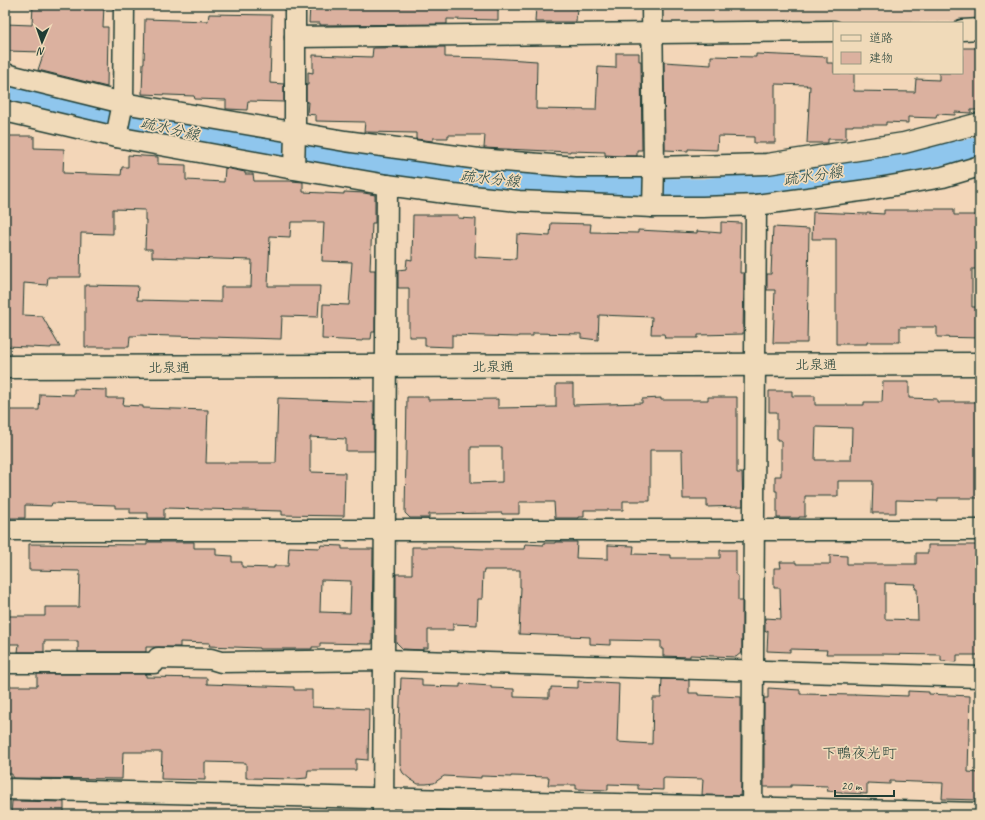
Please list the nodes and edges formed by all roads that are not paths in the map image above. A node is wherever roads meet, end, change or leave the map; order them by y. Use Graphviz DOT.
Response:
graph roads {
  1 [pos="124,5"];
  2 [pos="295,5"];
  3 [pos="652,5"];
  4 [pos="963,30"];
  5 [pos="980,30"];
  6 [pos="833,31"];
  7 [pos="652,33"];
  8 [pos="295,37"];
  9 [pos="5,74"];
  10 [pos="123,103"];
  11 [pos="5,111"];
  12 [pos="980,124"];
  13 [pos="295,132"];
  14 [pos="116,137"];
  15 [pos="980,166"];
  16 [pos="654,168"];
  17 [pos="294,169"];
  18 [pos="387,184"];
  19 [pos="756,205"];
  20 [pos="653,207"];
  21 [pos="755,364"];
  22 [pos="980,364"];
  23 [pos="386,366"];
  24 [pos="5,367"];
  25 [pos="5,530"];
  26 [pos="385,530"];
  27 [pos="754,530"];
  28 [pos="980,530"];
  29 [pos="384,660"];
  30 [pos="5,663"];
  31 [pos="753,671"];
  32 [pos="980,678"];
  33 [pos="5,789"];
  34 [pos="383,806"];
  35 [pos="752,811"];
  36 [pos="980,813"];
  1 -- 10 [label="street"];
  2 -- 8 [label="street"];
  3 -- 7 [label="street"];
  4 -- 5 [label="street"];
  6 -- 7 [label="street"];
  7 -- 8 [label="street"];
  7 -- 16 [label="street"];
  8 -- 13 [label="street"];
  9 -- 10 [label="street"];
  10 -- 13 [label="street"];
  10 -- 14 [label="street"];
  11 -- 14 [label="street"];
  12 -- 16 [label="street"];
  13 -- 16 [label="street"];
  13 -- 17 [label="street"];
  14 -- 17 [label="street"];
  15 -- 19 [label="street"];
  16 -- 20 [label="street"];
  17 -- 18 [label="street"];
  18 -- 20 [label="street"];
  18 -- 23 [label="street"];
  19 -- 20 [label="street"];
  19 -- 21 [label="street"];
  21 -- 22 [label="street, 北泉通"];
  21 -- 23 [label="street, 北泉通"];
  21 -- 27 [label="street"];
  23 -- 24 [label="street, 北泉通"];
  23 -- 26 [label="street"];
  25 -- 26 [label="street"];
  26 -- 27 [label="street"];
  26 -- 29 [label="street"];
  27 -- 28 [label="street"];
  27 -- 31 [label="street"];
  29 -- 30 [label="street"];
  29 -- 31 [label="street"];
  29 -- 34 [label="street"];
  31 -- 32 [label="street"];
  31 -- 35 [label="street"];
  33 -- 34 [label="street"];
  34 -- 35 [label="street"];
  35 -- 36 [label="street"];
}
